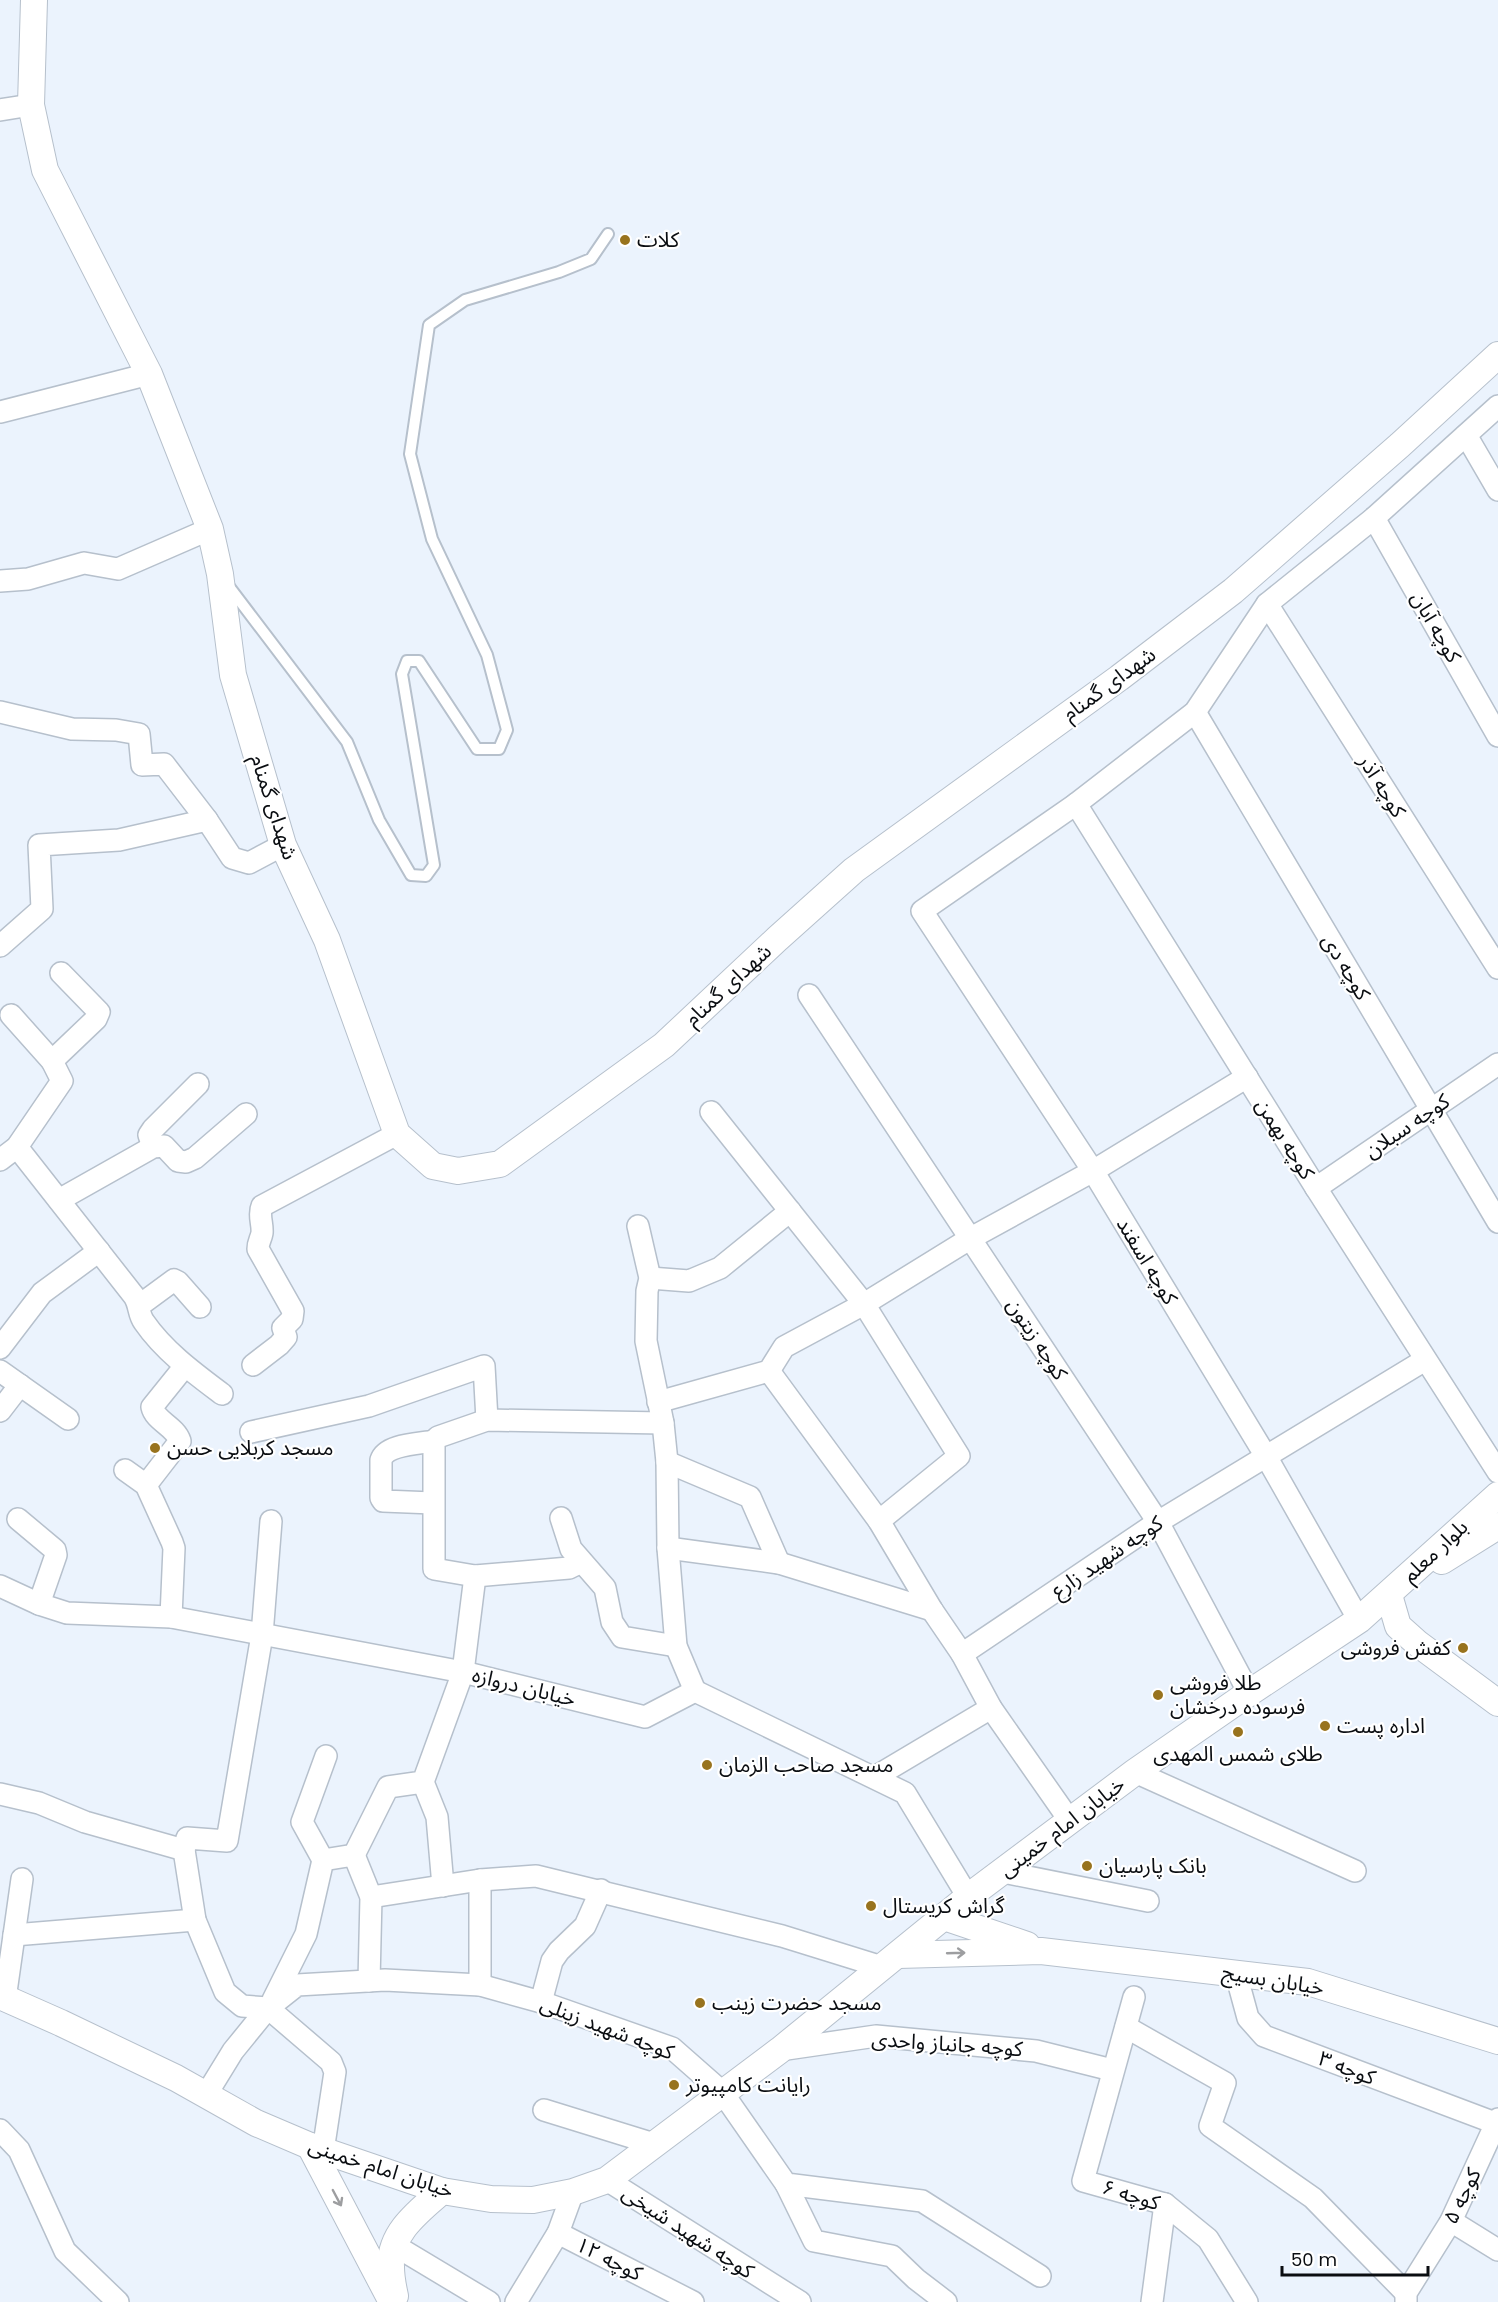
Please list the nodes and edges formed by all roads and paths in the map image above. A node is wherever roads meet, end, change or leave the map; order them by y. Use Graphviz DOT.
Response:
graph roads {
  1 [pos="34,0"];
  2 [pos="31,105"];
  3 [pos="0,110"];
  4 [pos="608,234"];
  5 [pos="1498,355"];
  6 [pos="149,374"];
  7 [pos="1498,406"];
  8 [pos="0,412"];
  9 [pos="1466,435"];
  10 [pos="1498,490"];
  11 [pos="1374,518"];
  12 [pos="210,529"];
  13 [pos="220,574"];
  14 [pos="0,581"];
  15 [pos="1267,604"];
  16 [pos="0,712"];
  17 [pos="1195,712"];
  18 [pos="1498,736"];
  19 [pos="1076,804"];
  20 [pos="207,820"];
  21 [pos="284,845"];
  22 [pos="0,946"];
  23 [pos="1498,968"];
  24 [pos="61,973"];
  25 [pos="808,995"];
  26 [pos="11,1015"];
  27 [pos="52,1061"];
  28 [pos="1498,1064"];
  29 [pos="1247,1077"];
  30 [pos="198,1084"];
  31 [pos="1430,1110"];
  32 [pos="711,1112"];
  33 [pos="246,1114"];
  34 [pos="397,1134"];
  35 [pos="17,1147"];
  36 [pos="153,1147"];
  37 [pos="0,1160"];
  38 [pos="1093,1172"];
  39 [pos="1316,1188"];
  40 [pos="59,1200"];
  41 [pos="790,1211"];
  42 [pos="1498,1222"];
  43 [pos="638,1226"];
  44 [pos="970,1238"];
  45 [pos="99,1251"];
  46 [pos="650,1278"];
  47 [pos="864,1304"];
  48 [pos="140,1305"];
  49 [pos="200,1307"];
  50 [pos="0,1348"];
  51 [pos="1425,1360"];
  52 [pos="253,1365"];
  53 [pos="185,1366"];
  54 [pos="0,1371"];
  55 [pos="769,1371"];
  56 [pos="20,1385"];
  57 [pos="222,1394"];
  58 [pos="658,1402"];
  59 [pos="0,1411"];
  60 [pos="68,1419"];
  61 [pos="487,1420"];
  62 [pos="663,1424"];
  63 [pos="251,1432"];
  64 [pos="434,1441"];
  65 [pos="1267,1458"];
  66 [pos="667,1462"];
  67 [pos="125,1470"];
  68 [pos="1498,1472"];
  69 [pos="146,1485"];
  70 [pos="1498,1495"];
  71 [pos="433,1503"];
  72 [pos="561,1518"];
  73 [pos="18,1519"];
  74 [pos="271,1521"];
  75 [pos="879,1521"];
  76 [pos="1158,1522"];
  77 [pos="1498,1526"];
  78 [pos="668,1548"];
  79 [pos="579,1559"];
  80 [pos="779,1563"];
  81 [pos="476,1576"];
  82 [pos="0,1586"];
  83 [pos="1389,1595"];
  84 [pos="39,1604"];
  85 [pos="932,1610"];
  86 [pos="171,1617"];
  87 [pos="1359,1620"];
  88 [pos="262,1635"];
  89 [pos="676,1646"];
  90 [pos="962,1654"];
  91 [pos="463,1672"];
  92 [pos="695,1690"];
  93 [pos="1249,1693"];
  94 [pos="1498,1703"];
  95 [pos="991,1708"];
  96 [pos="326,1756"];
  97 [pos="1135,1772"];
  98 [pos="875,1777"];
  99 [pos="423,1782"];
  100 [pos="0,1794"];
  101 [pos="1070,1821"];
  102 [pos="184,1850"];
  103 [pos="354,1855"];
  104 [pos="323,1860"];
  105 [pos="1355,1871"];
  106 [pos="1003,1872"];
  107 [pos="22,1879"];
  108 [pos="480,1880"];
  109 [pos="442,1886"];
  110 [pos="601,1890"];
  111 [pos="371,1897"];
  112 [pos="968,1897"];
  113 [pos="1148,1901"];
  114 [pos="944,1917"];
  115 [pos="195,1920"];
  116 [pos="14,1935"];
  117 [pos="1041,1950"];
  118 [pos="890,1961"];
  119 [pos="1236,1974"];
  120 [pos="369,1981"];
  121 [pos="480,1984"];
  122 [pos="3,1997"];
  123 [pos="1134,1997"];
  124 [pos="541,2002"];
  125 [pos="268,2008"];
  126 [pos="1126,2027"];
  127 [pos="1498,2041"];
  128 [pos="780,2050"];
  129 [pos="1112,2070"];
  130 [pos="722,2092"];
  131 [pos="206,2095"];
  132 [pos="544,2110"];
  133 [pos="1497,2121"];
  134 [pos="0,2130"];
  135 [pos="654,2144"];
  136 [pos="317,2148"];
  137 [pos="607,2180"];
  138 [pos="786,2184"];
  139 [pos="442,2191"];
  140 [pos="573,2192"];
  141 [pos="1165,2204"];
  142 [pos="1451,2221"];
  143 [pos="558,2233"];
  144 [pos="394,2245"];
  145 [pos="1498,2250"];
  146 [pos="1040,2276"];
  147 [pos="1406,2298"];
  148 [pos="118,2302"];
  149 [pos="394,2302"];
  150 [pos="489,2302"];
  151 [pos="516,2302"];
  152 [pos="693,2302"];
  153 [pos="800,2302"];
  154 [pos="946,2302"];
  155 [pos="1152,2302"];
  156 [pos="1247,2302"];
  1 -- 2 [label="street, شهدای گمنام"];
  2 -- 3 [label="street"];
  2 -- 6 [label="street, شهدای گمنام"];
  4 -- 13 [label="lane"];
  5 -- 34 [label="street, شهدای گمنام"];
  6 -- 8 [label="street"];
  6 -- 12 [label="street, شهدای گمنام"];
  7 -- 9 [label="street"];
  9 -- 10 [label="street"];
  9 -- 11 [label="street"];
  11 -- 15 [label="street"];
  11 -- 18 [label="street, کوچه آبان"];
  12 -- 13 [label="street, شهدای گمنام"];
  12 -- 14 [label="street"];
  13 -- 21 [label="street, شهدای گمنام"];
  15 -- 17 [label="street"];
  15 -- 23 [label="street, کوچه آذر"];
  16 -- 20 [label="street"];
  17 -- 19 [label="street"];
  17 -- 31 [label="street, کوچه دی"];
  19 -- 29 [label="street, کوچه بهمن"];
  19 -- 38 [label="street, کوچه اسفند"];
  20 -- 21 [label="street"];
  20 -- 22 [label="street"];
  21 -- 34 [label="street, شهدای گمنام"];
  24 -- 27 [label="street"];
  25 -- 44 [label="street, کوچه زیتون"];
  26 -- 27 [label="street"];
  27 -- 35 [label="street"];
  28 -- 31 [label="street, کوچه سبلان"];
  29 -- 38 [label="street"];
  29 -- 39 [label="street, کوچه بهمن"];
  30 -- 36 [label="street"];
  31 -- 39 [label="street, کوچه سبلان"];
  31 -- 42 [label="street, کوچه دی"];
  32 -- 41 [label="street"];
  33 -- 36 [label="street"];
  34 -- 52 [label="street"];
  35 -- 37 [label="street"];
  35 -- 40 [label="street"];
  36 -- 40 [label="street"];
  38 -- 44 [label="street"];
  38 -- 65 [label="street, کوچه اسفند"];
  39 -- 51 [label="street, کوچه بهمن"];
  40 -- 45 [label="street"];
  41 -- 46 [label="street"];
  41 -- 47 [label="street"];
  43 -- 46 [label="street"];
  44 -- 47 [label="street"];
  44 -- 76 [label="street, کوچه زیتون"];
  45 -- 48 [label="street"];
  45 -- 50 [label="street"];
  46 -- 58 [label="street"];
  47 -- 55 [label="street"];
  47 -- 75 [label="street"];
  48 -- 49 [label="street"];
  48 -- 53 [label="street"];
  51 -- 65 [label="street, کوچه شهید زارع"];
  51 -- 68 [label="street, کوچه بهمن"];
  53 -- 57 [label="street"];
  53 -- 69 [label="street"];
  54 -- 56 [label="street"];
  55 -- 58 [label="street"];
  55 -- 75 [label="street"];
  56 -- 59 [label="street"];
  56 -- 60 [label="street"];
  58 -- 62 [label="street"];
  61 -- 62 [label="street"];
  61 -- 63 [label="street"];
  61 -- 64 [label="street"];
  62 -- 66 [label="street"];
  64 -- 71 [label="street"];
  64 -- 71 [label="street"];
  65 -- 76 [label="street, کوچه شهید زارع"];
  65 -- 87 [label="street, کوچه اسفند"];
  66 -- 78 [label="street"];
  66 -- 80 [label="street"];
  67 -- 69 [label="street"];
  69 -- 86 [label="street"];
  70 -- 83 [label="street, بلوار معلم"];
  71 -- 81 [label="street"];
  72 -- 79 [label="street"];
  73 -- 84 [label="street"];
  74 -- 88 [label="street"];
  75 -- 85 [label="street"];
  76 -- 90 [label="street, کوچه شهید زارع"];
  76 -- 93 [label="street, کوچه زیتون"];
  77 -- 83 [label="street, بلوار معلم"];
  78 -- 80 [label="street"];
  78 -- 89 [label="street"];
  79 -- 81 [label="street"];
  79 -- 89 [label="street"];
  80 -- 85 [label="street"];
  81 -- 91 [label="street"];
  82 -- 84 [label="street, خیابان دروازه"];
  83 -- 87 [label="street, خیابان امام خمینی"];
  83 -- 94 [label="street"];
  84 -- 86 [label="street, خیابان دروازه"];
  85 -- 90 [label="street"];
  86 -- 88 [label="street, خیابان دروازه"];
  87 -- 93 [label="street, خیابان امام خمینی"];
  88 -- 91 [label="street, خیابان دروازه"];
  88 -- 102 [label="street"];
  89 -- 92 [label="street"];
  90 -- 95 [label="street"];
  91 -- 92 [label="street, خیابان دروازه"];
  91 -- 99 [label="street"];
  92 -- 98 [label="street"];
  93 -- 97 [label="street, خیابان امام خمینی"];
  95 -- 98 [label="street"];
  95 -- 101 [label="street"];
  96 -- 104 [label="street"];
  97 -- 101 [label="street, خیابان امام خمینی"];
  97 -- 105 [label="street"];
  98 -- 112 [label="street"];
  99 -- 103 [label="street"];
  99 -- 109 [label="street"];
  100 -- 102 [label="street"];
  101 -- 106 [label="street, خیابان امام خمینی"];
  102 -- 115 [label="street"];
  103 -- 104 [label="street"];
  103 -- 111 [label="street"];
  104 -- 125 [label="street"];
  106 -- 112 [label="street, خیابان امام خمینی"];
  106 -- 113 [label="street"];
  107 -- 116 [label="street"];
  108 -- 109 [label="street"];
  108 -- 110 [label="street"];
  108 -- 121 [label="street"];
  109 -- 111 [label="street"];
  110 -- 118 [label="street"];
  110 -- 124 [label="street"];
  111 -- 120 [label="street"];
  112 -- 114 [label="street, خیابان امام خمینی"];
  114 -- 117 [label="street, خیابان بسیج"];
  114 -- 118 [label="street, خیابان امام خمینی"];
  115 -- 116 [label="street"];
  115 -- 125 [label="street"];
  116 -- 122 [label="street"];
  118 -- 117 [label="street, خیابان بسیج, one-way"];
  117 -- 119 [label="street, خیابان بسیج"];
  118 -- 128 [label="street, خیابان امام خمینی"];
  119 -- 127 [label="street, خیابان بسیج"];
  119 -- 133 [label="street, کوچه ۳"];
  120 -- 121 [label="street, کوچه شهید زینلی"];
  120 -- 125 [label="street, کوچه شهید زینلی"];
  121 -- 124 [label="street, کوچه شهید زینلی"];
  122 -- 131 [label="street, خیابان امام خمینی"];
  123 -- 126 [label="street"];
  124 -- 130 [label="street, کوچه شهید زینلی"];
  125 -- 131 [label="street"];
  125 -- 136 [label="street"];
  126 -- 129 [label="street"];
  126 -- 147 [label="street"];
  128 -- 129 [label="street, کوچه جانباز واحدی"];
  128 -- 130 [label="street, خیابان امام خمینی"];
  129 -- 141 [label="street, کوچه ۶"];
  130 -- 135 [label="street, خیابان امام خمینی"];
  130 -- 138 [label="street, کوچه شهید زینلی"];
  131 -- 136 [label="street, خیابان امام خمینی"];
  132 -- 135 [label="street"];
  133 -- 142 [label="street, کوچه ۵"];
  134 -- 148 [label="street"];
  135 -- 137 [label="street, خیابان امام خمینی"];
  136 -- 139 [label="street, خیابان امام خمینی"];
  136 -- 149 [label="street, one-way"];
  137 -- 140 [label="street, خیابان امام خمینی"];
  137 -- 153 [label="street, کوچه شهید شیخی"];
  138 -- 146 [label="street"];
  138 -- 154 [label="street, کوچه شهید زینلی"];
  139 -- 140 [label="street, خیابان امام خمینی"];
  139 -- 144 [label="street"];
  140 -- 143 [label="street"];
  141 -- 155 [label="street"];
  141 -- 156 [label="street, کوچه ۶"];
  142 -- 145 [label="street"];
  142 -- 147 [label="street, کوچه ۵"];
  143 -- 151 [label="street"];
  143 -- 152 [label="street, کوچه ۱۲"];
  144 -- 149 [label="street"];
  144 -- 150 [label="street"];
}
